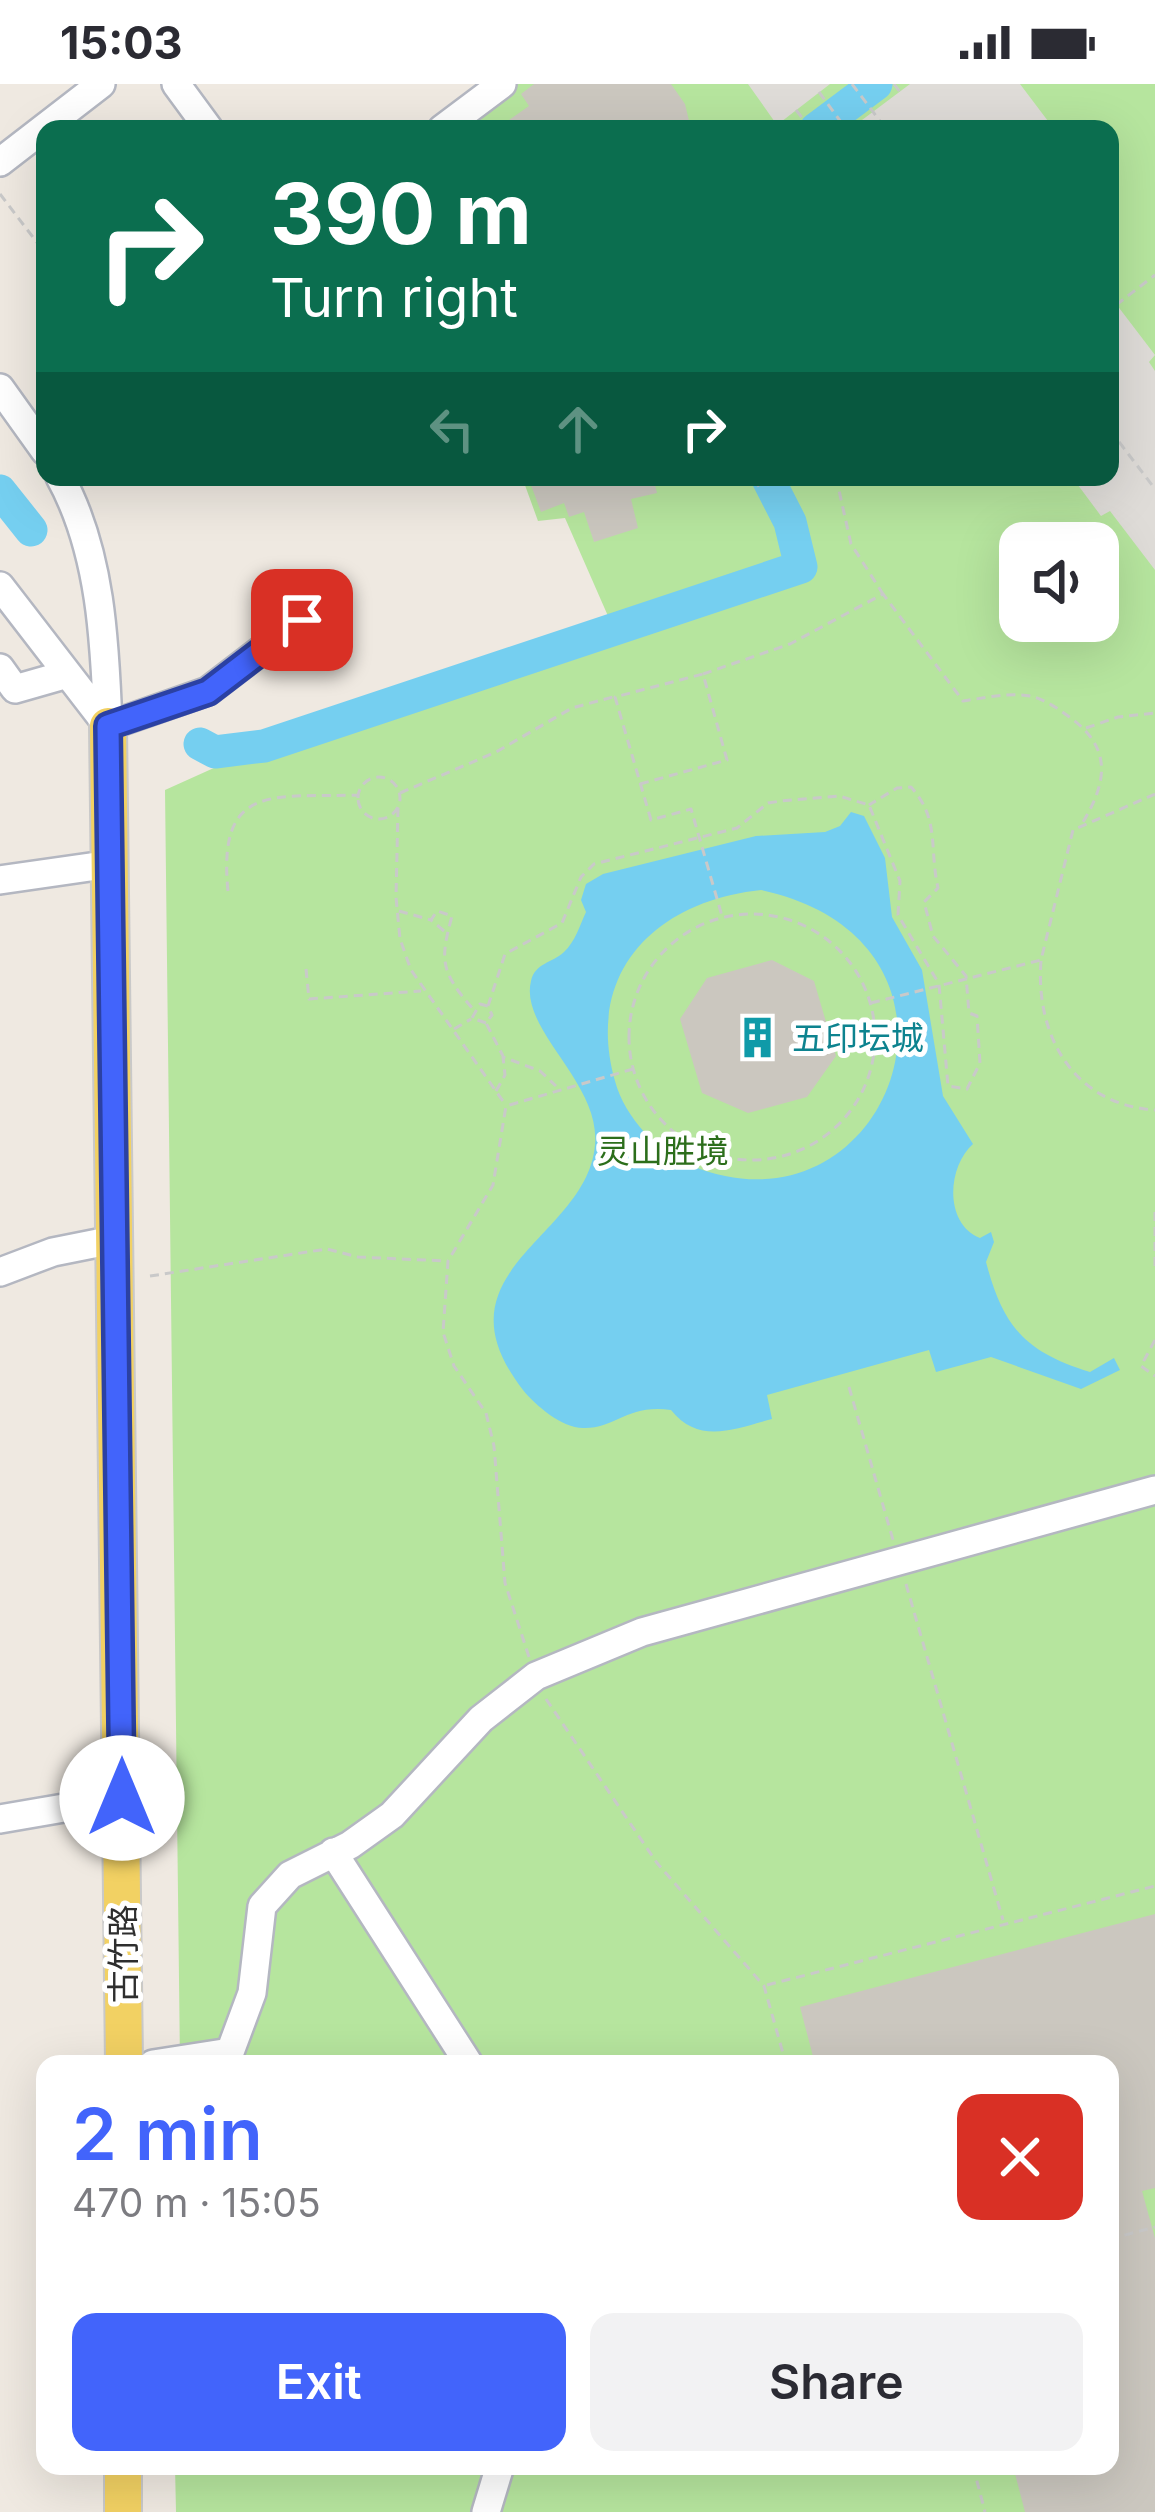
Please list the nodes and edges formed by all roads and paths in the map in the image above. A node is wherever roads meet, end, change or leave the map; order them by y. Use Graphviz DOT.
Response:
graph roads {
  1 [pos="101,84"];
  2 [pos="176,84"];
  3 [pos="502,84"];
  4 [pos="852,84"];
  5 [pos="894,84"];
  6 [pos="819,92"];
  7 [pos="900,92"];
  8 [pos="796,110"];
  9 [pos="54,120"];
  10 [pos="202,120"];
  11 [pos="454,120"];
  12 [pos="804,120"];
  13 [pos="839,120"];
  14 [pos="879,120"];
  15 [pos="36,134"];
  16 [pos="0,162"];
  17 [pos="0,194"];
  18 [pos="36,242"];
  19 [pos="1155,275"];
  20 [pos="1119,302"];
  21 [pos="0,388"];
  22 [pos="36,432"];
  23 [pos="1119,442"];
  24 [pos="64,486"];
  25 [pos="838,486"];
  26 [pos="1155,489"];
  27 [pos="0,586"];
  28 [pos="884,594"];
  29 [pos="302,620"];
  30 [pos="703,674"];
  31 [pos="64,675"];
  32 [pos="5,682"];
  33 [pos="615,697"];
  34 [pos="1155,713"];
  35 [pos="108,726"];
  36 [pos="1084,729"];
  37 [pos="640,784"];
  38 [pos="400,793"];
  39 [pos="1155,794"];
  40 [pos="358,795"];
  41 [pos="869,806"];
  42 [pos="398,808"];
  43 [pos="1080,827"];
  44 [pos="699,838"];
  45 [pos="111,864"];
  46 [pos="0,880"];
  47 [pos="228,891"];
  48 [pos="398,910"];
  49 [pos="722,918"];
  50 [pos="431,920"];
  51 [pos="444,931"];
  52 [pos="1041,960"];
  53 [pos="306,969"];
  54 [pos="966,976"];
  55 [pos="936,985"];
  56 [pos="424,991"];
  57 [pos="871,1003"];
  58 [pos="488,1006"];
  59 [pos="472,1009"];
  60 [pos="472,1018"];
  61 [pos="486,1023"];
  62 [pos="454,1029"];
  63 [pos="503,1057"];
  64 [pos="633,1069"];
  65 [pos="558,1090"];
  66 [pos="495,1092"];
  67 [pos="506,1106"];
  68 [pos="1155,1110"];
  69 [pos="1155,1212"];
  70 [pos="118,1239"];
  71 [pos="448,1261"];
  72 [pos="1155,1268"];
  73 [pos="0,1272"];
  74 [pos="150,1276"];
  75 [pos="1155,1340"];
  76 [pos="1155,1376"];
  77 [pos="849,1387"];
  78 [pos="1155,1490"];
  79 [pos="899,1562"];
  80 [pos="536,1676"];
  81 [pos="122,1798"];
  82 [pos="0,1819"];
  83 [pos="333,1852"];
  84 [pos="1155,1886"];
  85 [pos="1004,1920"];
  86 [pos="764,1986"];
  87 [pos="124,2055"];
  88 [pos="211,2055"];
  89 [pos="463,2055"];
  90 [pos="783,2055"];
  91 [pos="1155,2227"];
  92 [pos="1119,2237"];
  93 [pos="123,2475"];
  94 [pos="497,2475"];
  95 [pos="975,2475"];
  96 [pos="123,2512"];
  97 [pos="486,2512"];
  98 [pos="985,2512"];
  1 -- 9 [label="street"];
  2 -- 10 [label="street"];
  3 -- 11 [label="street"];
  4 -- 14 [label="path"];
  5 -- 7 [label="path"];
  6 -- 13 [label="path"];
  8 -- 12 [label="path"];
  15 -- 16 [label="street"];
  17 -- 18 [label="path"];
  19 -- 20 [label="path"];
  21 -- 22 [label="street"];
  23 -- 26 [label="path"];
  24 -- 35 [label="street"];
  25 -- 28 [label="path"];
  27 -- 31 [label="street"];
  28 -- 30 [label="path"];
  28 -- 36 [label="path"];
  29 -- 35 [label="street"];
  30 -- 33 [label="path"];
  30 -- 37 [label="path"];
  31 -- 32 [label="street"];
  31 -- 35 [label="street"];
  33 -- 37 [label="path"];
  33 -- 38 [label="path"];
  34 -- 36 [label="path"];
  35 -- 45 [label="main road, 古竹路"];
  36 -- 43 [label="path"];
  37 -- 44 [label="path"];
  38 -- 40 [label="path"];
  38 -- 42 [label="path"];
  39 -- 43 [label="path"];
  40 -- 42 [label="path"];
  40 -- 47 [label="path"];
  41 -- 44 [label="path"];
  41 -- 54 [label="path"];
  41 -- 55 [label="path"];
  42 -- 48 [label="path"];
  43 -- 52 [label="path"];
  44 -- 49 [label="path"];
  44 -- 58 [label="path"];
  45 -- 46 [label="street"];
  45 -- 70 [label="main road, 古竹路"];
  48 -- 50 [label="path"];
  48 -- 56 [label="path"];
  49 -- 57 [label="path"];
  49 -- 64 [label="path"];
  50 -- 51 [label="path"];
  50 -- 51 [label="path"];
  51 -- 59 [label="path"];
  52 -- 54 [label="path"];
  52 -- 68 [label="path"];
  53 -- 56 [label="path"];
  54 -- 55 [label="path"];
  54 -- 55 [label="path"];
  55 -- 57 [label="path"];
  56 -- 62 [label="path"];
  57 -- 64 [label="path"];
  58 -- 59 [label="path"];
  58 -- 61 [label="path"];
  59 -- 60 [label="path"];
  60 -- 61 [label="path"];
  60 -- 62 [label="path"];
  61 -- 63 [label="path"];
  62 -- 66 [label="path"];
  63 -- 65 [label="path"];
  63 -- 66 [label="path"];
  64 -- 65 [label="path"];
  65 -- 67 [label="path"];
  66 -- 67 [label="path"];
  67 -- 71 [label="path"];
  69 -- 72 [label="path"];
  70 -- 73 [label="street"];
  70 -- 81 [label="main road, 古竹路"];
  71 -- 74 [label="path"];
  71 -- 80 [label="path"];
  75 -- 76 [label="path"];
  77 -- 79 [label="path"];
  78 -- 79 [label="street"];
  79 -- 80 [label="street"];
  79 -- 85 [label="path"];
  80 -- 83 [label="street"];
  80 -- 86 [label="path"];
  81 -- 82 [label="street"];
  81 -- 87 [label="main road, 古竹路"];
  83 -- 88 [label="street"];
  83 -- 89 [label="street"];
  84 -- 85 [label="path"];
  85 -- 86 [label="path"];
  86 -- 90 [label="path"];
  91 -- 92 [label="path"];
  93 -- 96 [label="main road"];
  94 -- 97 [label="street"];
  95 -- 98 [label="path"];
}
